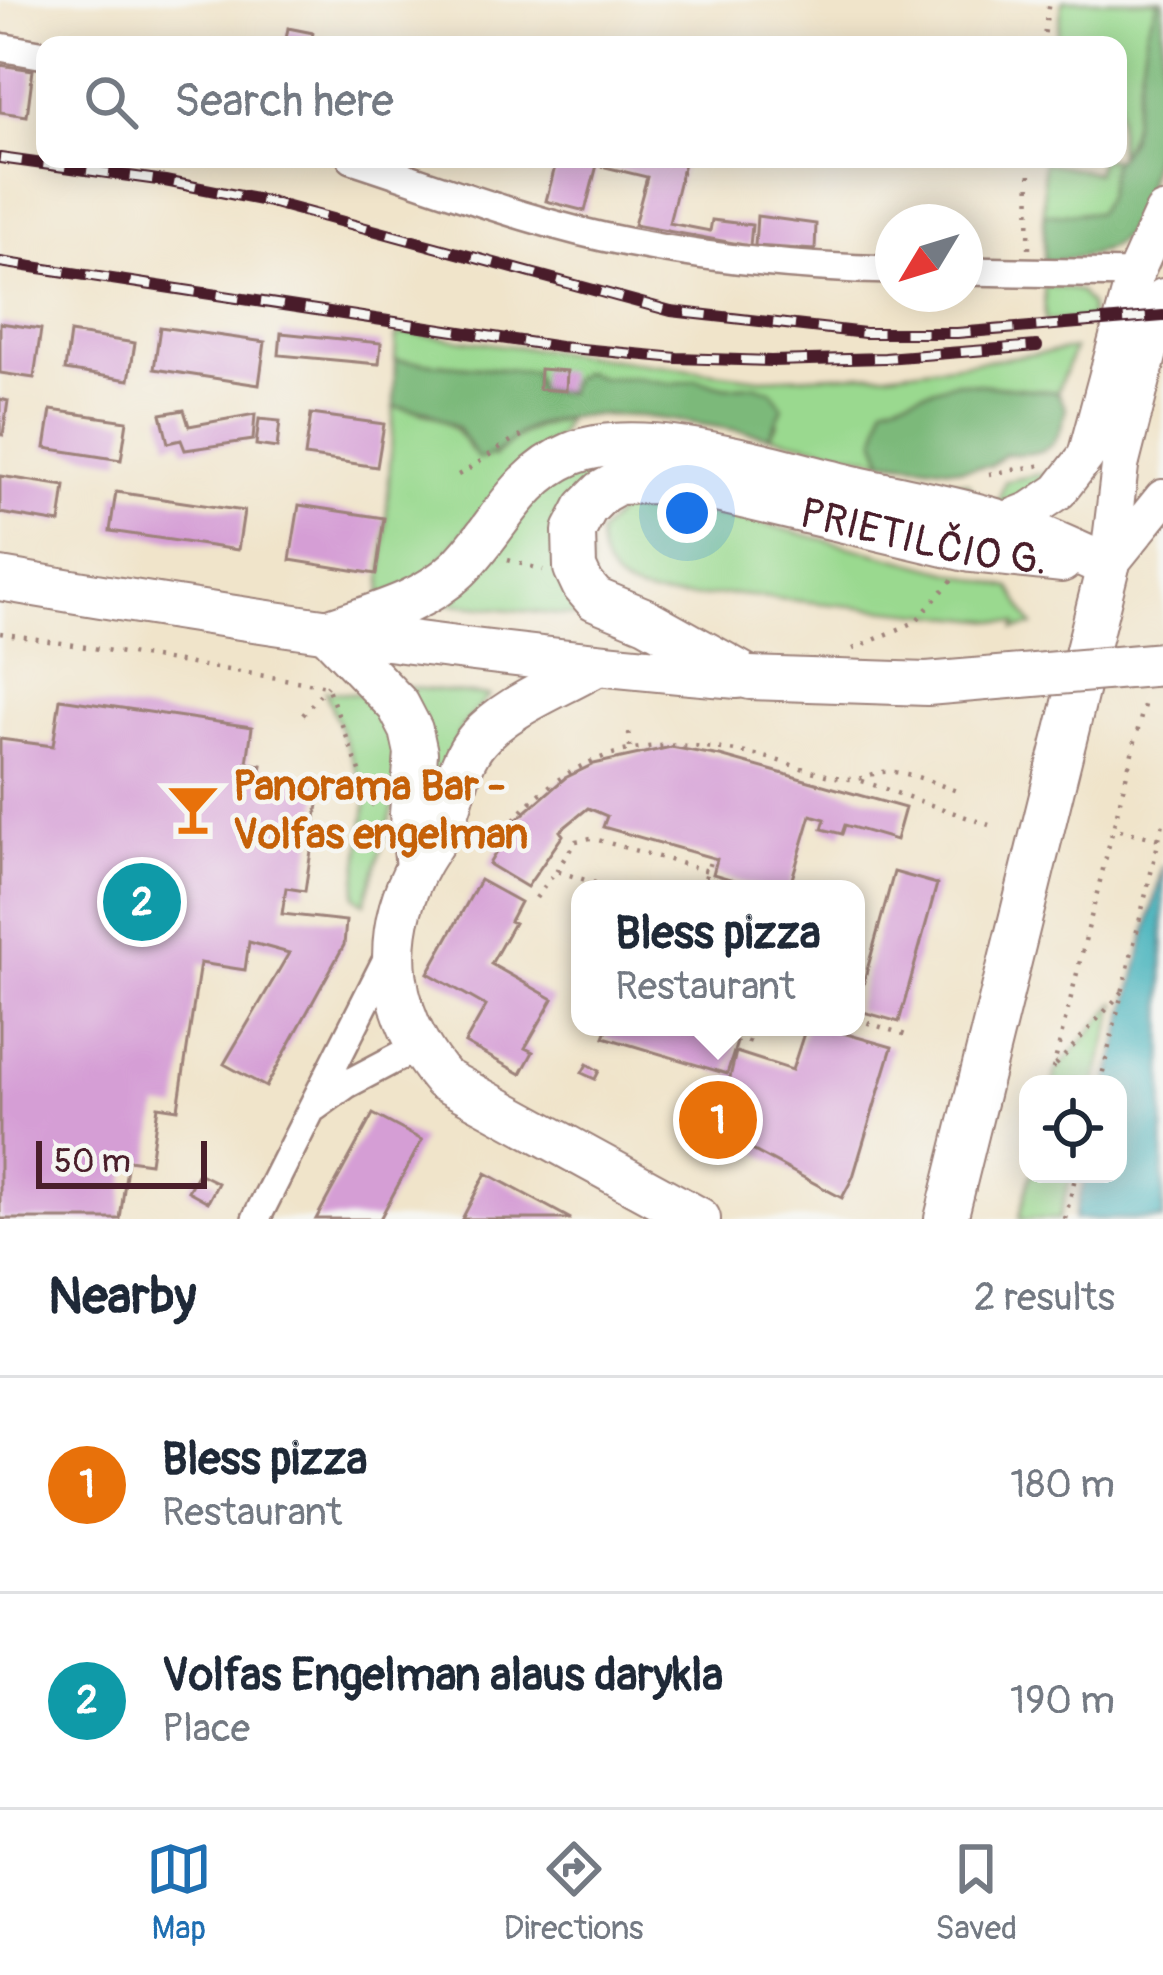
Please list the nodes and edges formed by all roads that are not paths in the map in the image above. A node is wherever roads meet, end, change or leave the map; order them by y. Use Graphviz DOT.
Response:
graph roads {
  1 [pos="0,47"];
  2 [pos="36,53"];
  3 [pos="379,168"];
  4 [pos="1163,212"];
  5 [pos="875,269"];
  6 [pos="983,271"];
  7 [pos="1149,285"];
  8 [pos="1163,498"];
  9 [pos="1001,521"];
  10 [pos="1108,566"];
  11 [pos="0,579"];
  12 [pos="327,631"];
  13 [pos="596,665"];
  14 [pos="750,678"];
  15 [pos="1155,679"];
  16 [pos="417,866"];
  17 [pos="391,950"];
  18 [pos="417,1048"];
  19 [pos="311,1110"];
  20 [pos="256,1219"];
  21 [pos="699,1219"];
  22 [pos="946,1219"];
  1 -- 2 [label="street"];
  3 -- 5 [label="street"];
  4 -- 7 [label="main road"];
  6 -- 7 [label="street"];
  7 -- 9 [label="main road"];
  7 -- 10 [label="main road"];
  8 -- 10 [label="main road"];
  9 -- 10 [label="main road, PRIETILČIO G."];
  9 -- 12 [label="main road, PRIETILČIO G."];
  10 -- 14 [label="main road, PRIETILČIO G."];
  10 -- 22 [label="main road"];
  11 -- 12 [label="main road"];
  12 -- 13 [label="main road"];
  12 -- 16 [label="main road"];
  13 -- 14 [label="main road"];
  13 -- 16 [label="main road"];
  14 -- 15 [label="main road, bridge"];
  16 -- 17 [label="main road"];
  17 -- 18 [label="main road"];
  17 -- 19 [label="street"];
  18 -- 19 [label="street"];
  18 -- 21 [label="main road"];
  19 -- 20 [label="street"];
}
